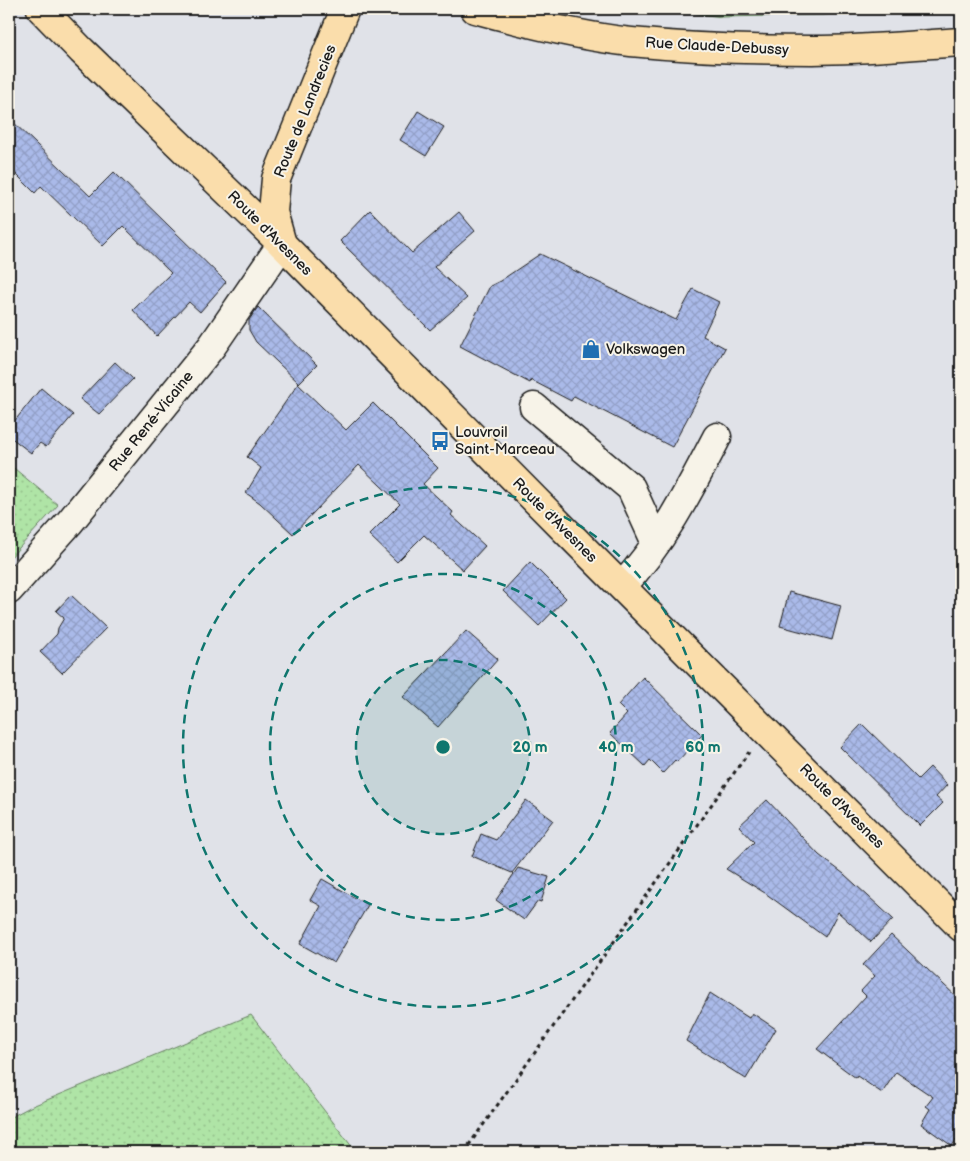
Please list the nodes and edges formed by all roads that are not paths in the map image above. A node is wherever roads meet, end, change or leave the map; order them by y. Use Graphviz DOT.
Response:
graph roads {
  1 [pos="41,9"];
  2 [pos="346,9"];
  3 [pos="475,9"];
  4 [pos="961,42"];
  5 [pos="282,244"];
  6 [pos="534,407"];
  7 [pos="717,437"];
  8 [pos="656,543"];
  9 [pos="622,586"];
  10 [pos="9,590"];
  11 [pos="961,927"];
  1 -- 5 [label="main road, Route d'Avesnes"];
  2 -- 5 [label="main road, Route de Landrecies"];
  3 -- 4 [label="main road, Rue Claude-Debussy"];
  5 -- 9 [label="main road, Route d'Avesnes"];
  5 -- 10 [label="street, Rue René-Vicaine"];
  6 -- 8 [label="street"];
  7 -- 8 [label="street"];
  8 -- 9 [label="street"];
  9 -- 11 [label="main road, Route d'Avesnes"];
}
